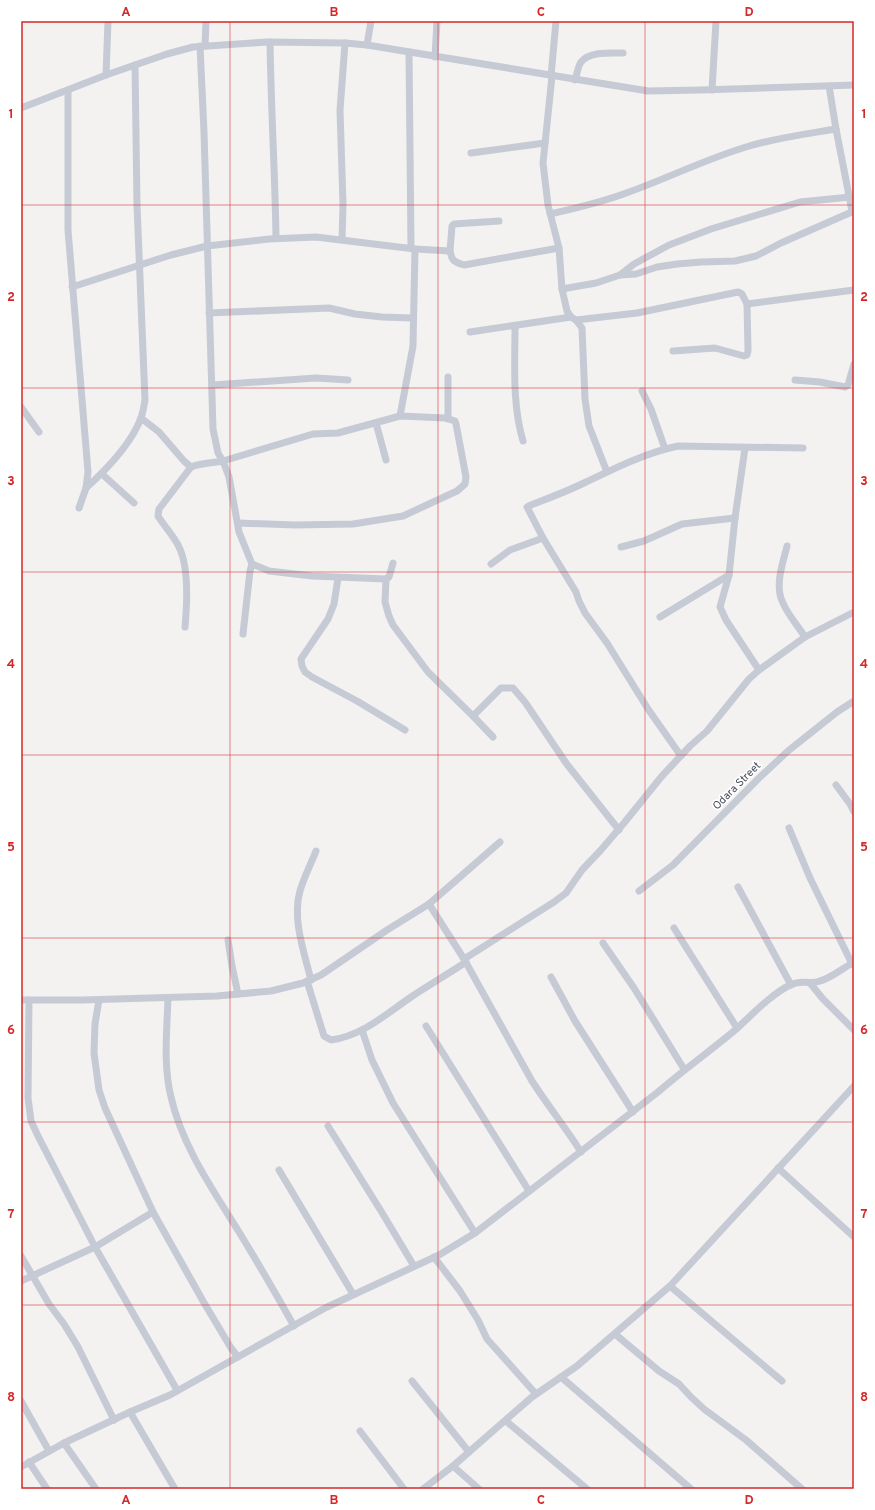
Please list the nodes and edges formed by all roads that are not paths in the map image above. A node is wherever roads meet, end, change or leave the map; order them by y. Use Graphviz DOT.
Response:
graph roads {
  1 [pos="108,21"];
  2 [pos="206,21"];
  3 [pos="371,21"];
  4 [pos="437,21"];
  5 [pos="556,21"];
  6 [pos="716,21"];
  7 [pos="270,42"];
  8 [pos="344,43"];
  9 [pos="367,45"];
  10 [pos="202,46"];
  11 [pos="409,52"];
  12 [pos="623,53"];
  13 [pos="435,57"];
  14 [pos="135,65"];
  15 [pos="106,75"];
  16 [pos="552,76"];
  17 [pos="575,80"];
  18 [pos="854,85"];
  19 [pos="829,86"];
  20 [pos="68,90"];
  21 [pos="712,90"];
  22 [pos="21,108"];
  23 [pos="836,129"];
  24 [pos="544,143"];
  25 [pos="471,153"];
  26 [pos="850,197"];
  27 [pos="853,211"];
  28 [pos="550,214"];
  29 [pos="499,221"];
  30 [pos="276,238"];
  31 [pos="342,240"];
  32 [pos="207,246"];
  33 [pos="559,248"];
  34 [pos="413,249"];
  35 [pos="450,251"];
  36 [pos="140,266"];
  37 [pos="620,275"];
  38 [pos="72,287"];
  39 [pos="562,289"];
  40 [pos="854,290"];
  41 [pos="747,304"];
  42 [pos="209,313"];
  43 [pos="412,318"];
  44 [pos="574,318"];
  45 [pos="515,326"];
  46 [pos="470,332"];
  47 [pos="673,351"];
  48 [pos="854,364"];
  49 [pos="448,377"];
  50 [pos="348,380"];
  51 [pos="795,380"];
  52 [pos="212,384"];
  53 [pos="642,391"];
  54 [pos="21,407"];
  55 [pos="400,416"];
  56 [pos="141,418"];
  57 [pos="448,419"];
  58 [pos="376,424"];
  59 [pos="39,432"];
  60 [pos="523,441"];
  61 [pos="745,448"];
  62 [pos="803,448"];
  63 [pos="665,449"];
  64 [pos="386,460"];
  65 [pos="223,461"];
  66 [pos="190,467"];
  67 [pos="607,472"];
  68 [pos="102,474"];
  69 [pos="86,488"];
  70 [pos="134,503"];
  71 [pos="79,508"];
  72 [pos="735,518"];
  73 [pos="238,523"];
  74 [pos="543,538"];
  75 [pos="787,546"];
  76 [pos="621,547"];
  77 [pos="392,562"];
  78 [pos="252,564"];
  79 [pos="491,564"];
  80 [pos="729,575"];
  81 [pos="338,578"];
  82 [pos="386,579"];
  83 [pos="854,612"];
  84 [pos="660,617"];
  85 [pos="185,627"];
  86 [pos="244,634"];
  87 [pos="805,637"];
  88 [pos="758,670"];
  89 [pos="854,701"];
  90 [pos="473,716"];
  91 [pos="405,730"];
  92 [pos="493,737"];
  93 [pos="681,756"];
  94 [pos="836,785"];
  95 [pos="854,812"];
  96 [pos="789,828"];
  97 [pos="619,830"];
  98 [pos="500,842"];
  99 [pos="316,851"];
  100 [pos="738,888"];
  101 [pos="639,891"];
  102 [pos="429,904"];
  103 [pos="674,928"];
  104 [pos="228,940"];
  105 [pos="603,943"];
  106 [pos="465,961"];
  107 [pos="853,963"];
  108 [pos="551,977"];
  109 [pos="309,980"];
  110 [pos="810,983"];
  111 [pos="791,985"];
  112 [pos="238,994"];
  113 [pos="168,998"];
  114 [pos="21,1000"];
  115 [pos="29,1000"];
  116 [pos="98,1000"];
  117 [pos="426,1026"];
  118 [pos="737,1028"];
  119 [pos="362,1030"];
  120 [pos="854,1030"];
  121 [pos="684,1069"];
  122 [pos="854,1086"];
  123 [pos="633,1112"];
  124 [pos="328,1126"];
  125 [pos="581,1152"];
  126 [pos="778,1168"];
  127 [pos="279,1170"];
  128 [pos="529,1191"];
  129 [pos="153,1212"];
  130 [pos="476,1233"];
  131 [pos="854,1237"];
  132 [pos="95,1247"];
  133 [pos="21,1256"];
  134 [pos="434,1257"];
  135 [pos="414,1266"];
  136 [pos="32,1277"];
  137 [pos="21,1281"];
  138 [pos="670,1286"];
  139 [pos="353,1294"];
  140 [pos="294,1326"];
  141 [pos="615,1334"];
  142 [pos="238,1357"];
  143 [pos="561,1377"];
  144 [pos="412,1381"];
  145 [pos="782,1381"];
  146 [pos="176,1390"];
  147 [pos="536,1394"];
  148 [pos="21,1401"];
  149 [pos="130,1412"];
  150 [pos="114,1420"];
  151 [pos="506,1421"];
  152 [pos="360,1431"];
  153 [pos="64,1443"];
  154 [pos="49,1451"];
  155 [pos="469,1452"];
  156 [pos="29,1462"];
  157 [pos="453,1466"];
  158 [pos="21,1467"];
  159 [pos="47,1489"];
  160 [pos="96,1489"];
  161 [pos="175,1489"];
  162 [pos="404,1489"];
  163 [pos="423,1489"];
  164 [pos="479,1489"];
  165 [pos="586,1489"];
  166 [pos="691,1489"];
  167 [pos="802,1489"];
  1 -- 15 [label="street"];
  2 -- 10 [label="street"];
  3 -- 9 [label="street"];
  4 -- 13 [label="street"];
  5 -- 16 [label="street"];
  6 -- 21 [label="street"];
  7 -- 8 [label="street"];
  7 -- 10 [label="street"];
  7 -- 30 [label="street"];
  8 -- 9 [label="street"];
  8 -- 31 [label="street"];
  9 -- 11 [label="street"];
  10 -- 14 [label="street"];
  10 -- 32 [label="street"];
  11 -- 13 [label="street"];
  11 -- 34 [label="street"];
  12 -- 17 [label="street"];
  13 -- 16 [label="street"];
  14 -- 15 [label="street"];
  14 -- 36 [label="street"];
  15 -- 20 [label="street"];
  16 -- 17 [label="street"];
  16 -- 24 [label="street"];
  17 -- 21 [label="street"];
  18 -- 19 [label="street"];
  19 -- 21 [label="street"];
  19 -- 23 [label="street"];
  20 -- 22 [label="street"];
  20 -- 38 [label="street"];
  23 -- 26 [label="street"];
  23 -- 28 [label="street"];
  24 -- 25 [label="street"];
  24 -- 28 [label="street"];
  26 -- 27 [label="street"];
  26 -- 37 [label="street"];
  27 -- 37 [label="street"];
  28 -- 33 [label="street"];
  29 -- 35 [label="street"];
  30 -- 31 [label="street"];
  30 -- 32 [label="street"];
  31 -- 34 [label="street"];
  32 -- 36 [label="street"];
  32 -- 42 [label="street"];
  33 -- 35 [label="street"];
  33 -- 39 [label="street"];
  34 -- 35 [label="street"];
  34 -- 43 [label="street"];
  36 -- 38 [label="street"];
  36 -- 56 [label="street"];
  37 -- 39 [label="street"];
  38 -- 69 [label="street"];
  39 -- 44 [label="street"];
  40 -- 41 [label="street"];
  41 -- 44 [label="street"];
  41 -- 47 [label="street"];
  42 -- 43 [label="street"];
  42 -- 52 [label="street"];
  43 -- 55 [label="street"];
  44 -- 45 [label="street"];
  44 -- 67 [label="street"];
  45 -- 46 [label="street"];
  45 -- 60 [label="street"];
  48 -- 51 [label="street"];
  49 -- 57 [label="street"];
  50 -- 52 [label="street"];
  52 -- 65 [label="street"];
  53 -- 63 [label="street"];
  54 -- 59 [label="street"];
  55 -- 57 [label="street"];
  55 -- 58 [label="street"];
  56 -- 66 [label="street"];
  56 -- 68 [label="street"];
  57 -- 73 [label="street"];
  58 -- 64 [label="street"];
  58 -- 65 [label="street"];
  61 -- 62 [label="street"];
  61 -- 63 [label="street"];
  61 -- 72 [label="street"];
  63 -- 67 [label="street"];
  65 -- 66 [label="street"];
  65 -- 73 [label="street"];
  66 -- 85 [label="street"];
  67 -- 74 [label="street"];
  68 -- 69 [label="street"];
  68 -- 70 [label="street"];
  69 -- 71 [label="street"];
  72 -- 76 [label="street"];
  72 -- 80 [label="street"];
  73 -- 78 [label="street"];
  74 -- 79 [label="street"];
  74 -- 93 [label="street"];
  75 -- 87 [label="street"];
  77 -- 82 [label="street"];
  78 -- 81 [label="street"];
  78 -- 86 [label="street"];
  80 -- 84 [label="street"];
  80 -- 88 [label="street"];
  81 -- 82 [label="street"];
  81 -- 91 [label="street"];
  82 -- 90 [label="street"];
  83 -- 87 [label="street"];
  87 -- 88 [label="street"];
  88 -- 93 [label="street"];
  89 -- 101 [label="street, Odara Street"];
  90 -- 92 [label="street"];
  90 -- 97 [label="street"];
  93 -- 97 [label="street"];
  94 -- 95 [label="street"];
  96 -- 107 [label="street"];
  97 -- 106 [label="street"];
  98 -- 102 [label="street"];
  99 -- 109 [label="street"];
  100 -- 111 [label="street"];
  102 -- 106 [label="street"];
  102 -- 109 [label="street"];
  103 -- 118 [label="street"];
  104 -- 112 [label="street"];
  105 -- 121 [label="street"];
  106 -- 119 [label="street"];
  106 -- 125 [label="street"];
  107 -- 110 [label="street"];
  108 -- 123 [label="street"];
  109 -- 112 [label="street"];
  109 -- 119 [label="street"];
  110 -- 111 [label="street"];
  110 -- 120 [label="street"];
  111 -- 118 [label="street"];
  112 -- 113 [label="street"];
  113 -- 116 [label="street"];
  113 -- 140 [label="street"];
  114 -- 115 [label="street"];
  115 -- 116 [label="street"];
  115 -- 132 [label="street"];
  116 -- 129 [label="street"];
  117 -- 128 [label="street"];
  118 -- 121 [label="street"];
  119 -- 130 [label="street"];
  121 -- 123 [label="street"];
  122 -- 126 [label="street"];
  123 -- 125 [label="street"];
  124 -- 135 [label="street"];
  125 -- 128 [label="street"];
  126 -- 131 [label="street"];
  126 -- 138 [label="street"];
  127 -- 139 [label="street"];
  128 -- 130 [label="street"];
  129 -- 132 [label="street"];
  129 -- 142 [label="street"];
  130 -- 134 [label="street"];
  132 -- 136 [label="street"];
  132 -- 146 [label="street"];
  133 -- 136 [label="street"];
  134 -- 135 [label="street"];
  134 -- 147 [label="street"];
  135 -- 139 [label="street"];
  136 -- 137 [label="street"];
  136 -- 150 [label="street"];
  138 -- 141 [label="street"];
  138 -- 145 [label="street"];
  139 -- 140 [label="street"];
  140 -- 142 [label="street"];
  141 -- 143 [label="street"];
  141 -- 167 [label="street"];
  142 -- 146 [label="street"];
  143 -- 147 [label="street"];
  143 -- 166 [label="street"];
  144 -- 155 [label="street"];
  146 -- 149 [label="street"];
  147 -- 151 [label="street"];
  148 -- 154 [label="street"];
  149 -- 150 [label="street"];
  149 -- 161 [label="street"];
  150 -- 153 [label="street"];
  151 -- 155 [label="street"];
  151 -- 165 [label="street"];
  152 -- 162 [label="street"];
  153 -- 154 [label="street"];
  153 -- 160 [label="street"];
  154 -- 156 [label="street"];
  155 -- 157 [label="street"];
  156 -- 158 [label="street"];
  156 -- 159 [label="street"];
  157 -- 163 [label="street"];
  157 -- 164 [label="street"];
}
